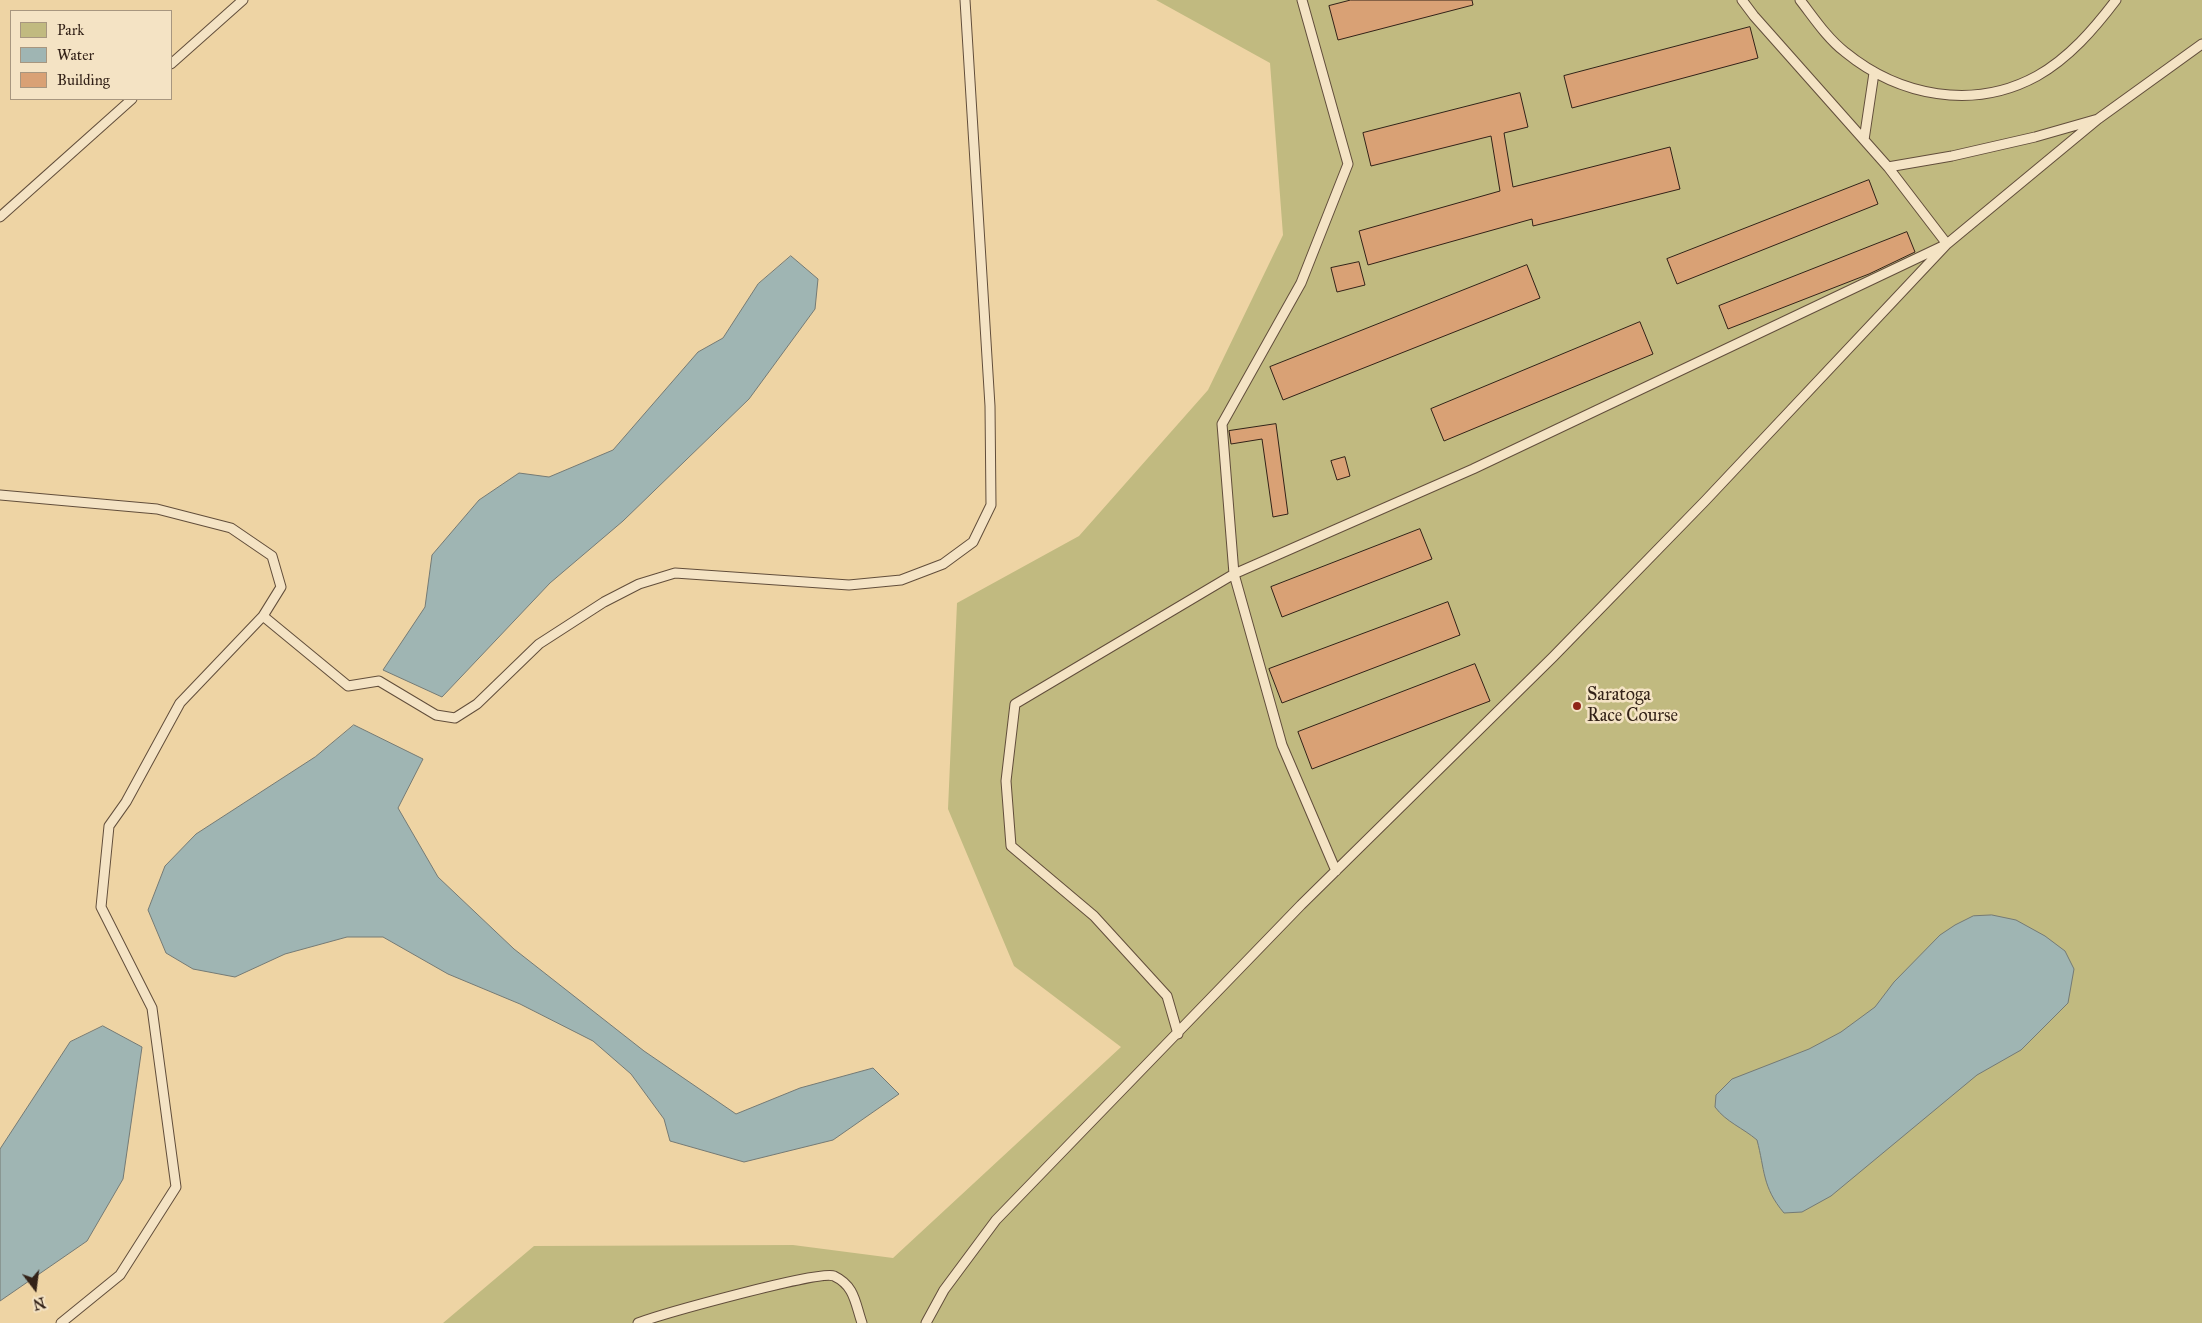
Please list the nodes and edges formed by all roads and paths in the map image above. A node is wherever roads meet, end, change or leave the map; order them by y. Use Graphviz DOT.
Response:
graph roads {
  1 [pos="243,0"];
  2 [pos="965,0"];
  3 [pos="1302,0"];
  4 [pos="1742,0"];
  5 [pos="1800,0"];
  6 [pos="2116,0"];
  7 [pos="2202,44"];
  8 [pos="172,63"];
  9 [pos="1874,73"];
  10 [pos="131,100"];
  11 [pos="2098,119"];
  12 [pos="1864,140"];
  13 [pos="1888,167"];
  14 [pos="0,216"];
  15 [pos="1947,244"];
  16 [pos="0,495"];
  17 [pos="1234,574"];
  18 [pos="263,616"];
  19 [pos="1336,870"];
  20 [pos="1178,1034"];
  21 [pos="61,1323"];
  22 [pos="638,1323"];
  23 [pos="862,1323"];
  24 [pos="926,1323"];
  1 -- 8 [label="lane"];
  2 -- 18 [label="lane"];
  3 -- 17 [label="lane"];
  4 -- 12 [label="lane"];
  5 -- 9 [label="lane"];
  6 -- 9 [label="lane"];
  7 -- 11 [label="lane"];
  9 -- 12 [label="lane"];
  10 -- 14 [label="lane"];
  11 -- 13 [label="lane"];
  11 -- 15 [label="lane"];
  12 -- 13 [label="lane"];
  13 -- 15 [label="lane"];
  15 -- 17 [label="lane"];
  15 -- 19 [label="lane"];
  16 -- 18 [label="lane"];
  17 -- 19 [label="lane"];
  17 -- 20 [label="lane"];
  18 -- 21 [label="lane"];
  19 -- 20 [label="lane"];
  20 -- 24 [label="lane"];
  22 -- 23 [label="lane"];
}
